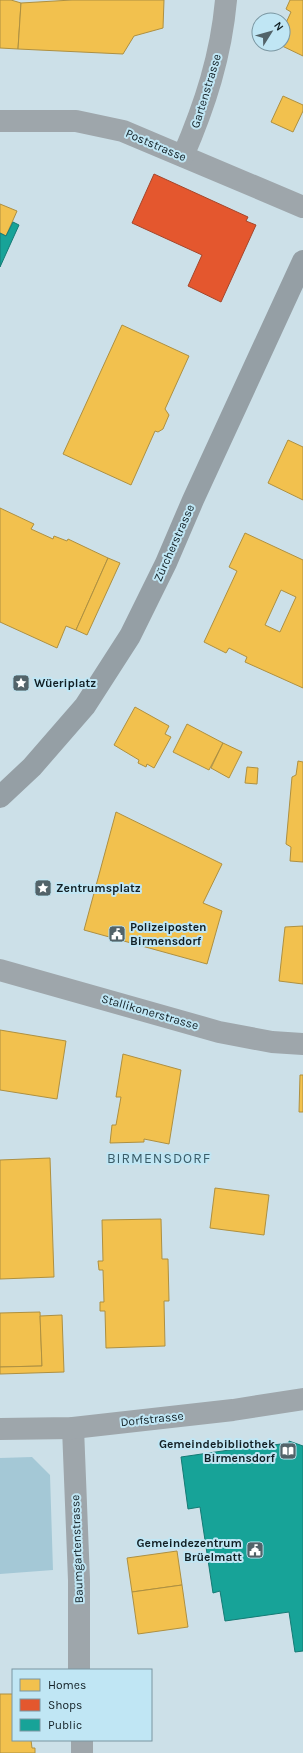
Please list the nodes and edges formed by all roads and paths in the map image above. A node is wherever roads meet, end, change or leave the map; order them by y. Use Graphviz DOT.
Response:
graph roads {
  1 [pos="226,0"];
  2 [pos="0,121"];
  3 [pos="183,156"];
  4 [pos="303,207"];
  5 [pos="303,261"];
  6 [pos="0,796"];
  7 [pos="0,970"];
  8 [pos="303,1044"];
  9 [pos="303,1399"];
  10 [pos="73,1428"];
  11 [pos="0,1429"];
  12 [pos="79,1669"];
  13 [pos="82,1741"];
  14 [pos="82,1753"];
  1 -- 3 [label="street, Gartenstrasse"];
  2 -- 3 [label="street, Poststrasse"];
  3 -- 4 [label="street, Poststrasse"];
  5 -- 6 [label="main road, Zürcherstrasse"];
  7 -- 8 [label="street, Stallikonerstrasse"];
  9 -- 10 [label="street, Dorfstrasse"];
  10 -- 11 [label="street, Dorfstrasse"];
  10 -- 12 [label="street, Baumgartenstrasse"];
  13 -- 14 [label="street"];
}
